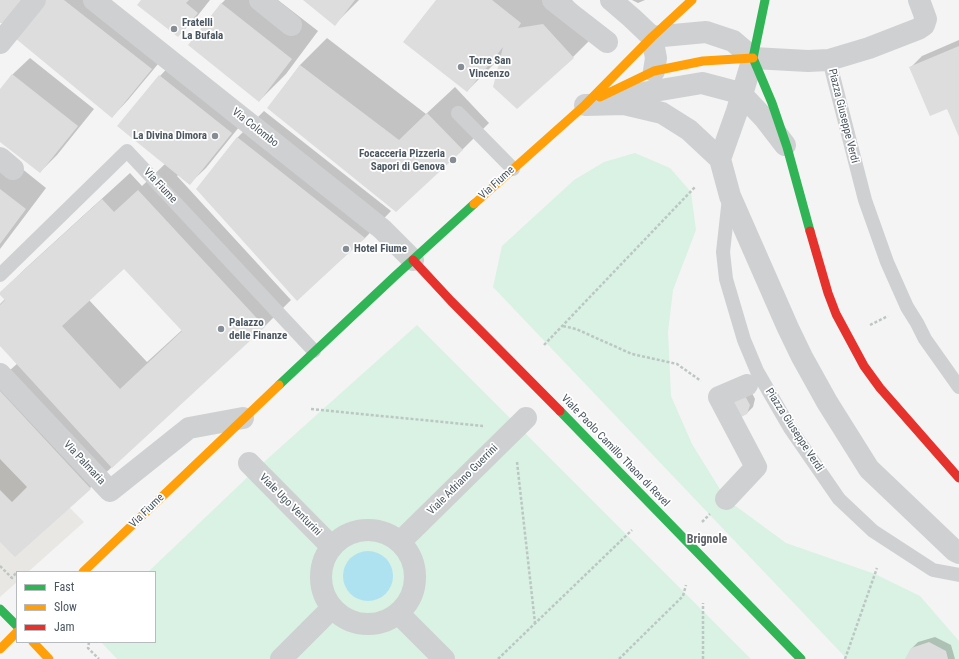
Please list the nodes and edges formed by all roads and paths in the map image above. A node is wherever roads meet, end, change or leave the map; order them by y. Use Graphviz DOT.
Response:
graph roads {
  1 [pos="35,0"];
  2 [pos="94,0"];
  3 [pos="260,0"];
  4 [pos="553,0"];
  5 [pos="611,0"];
  6 [pos="692,0"];
  7 [pos="765,0"];
  8 [pos="919,0"];
  9 [pos="291,25"];
  10 [pos="652,37"];
  11 [pos="607,42"];
  12 [pos="0,43"];
  13 [pos="753,58"];
  14 [pos="829,60"];
  15 [pos="654,71"];
  16 [pos="742,96"];
  17 [pos="585,104"];
  18 [pos="458,113"];
  19 [pos="787,147"];
  20 [pos="720,159"];
  21 [pos="513,169"];
  22 [pos="695,187"];
  23 [pos="730,196"];
  24 [pos="413,260"];
  25 [pos="0,275"];
  26 [pos="889,315"];
  27 [pos="878,321"];
  28 [pos="562,326"];
  29 [pos="544,345"];
  30 [pos="314,351"];
  31 [pos="0,374"];
  32 [pos="747,384"];
  33 [pos="959,387"];
  34 [pos="719,397"];
  35 [pos="310,409"];
  36 [pos="243,418"];
  37 [pos="520,424"];
  38 [pos="249,463"];
  39 [pos="959,478"];
  40 [pos="726,499"];
  41 [pos="632,530"];
  42 [pos="684,540"];
  43 [pos="400,542"];
  44 [pos="331,546"];
  45 [pos="959,553"];
  46 [pos="0,566"];
  47 [pos="877,568"];
  48 [pos="84,571"];
  49 [pos="16,573"];
  50 [pos="959,575"];
  51 [pos="686,585"];
  52 [pos="703,603"];
  53 [pos="332,608"];
  54 [pos="0,609"];
  55 [pos="398,613"];
  56 [pos="535,623"];
  57 [pos="16,625"];
  58 [pos="16,633"];
  59 [pos="34,643"];
  60 [pos="89,643"];
  61 [pos="0,649"];
  62 [pos="49,659"];
  63 [pos="99,659"];
  64 [pos="282,659"];
  65 [pos="444,659"];
  66 [pos="498,659"];
  67 [pos="619,659"];
  68 [pos="703,659"];
  69 [pos="801,659"];
  70 [pos="844,659"];
  1 -- 12 [label="street"];
  2 -- 24 [label="street, Via Colombo"];
  3 -- 9 [label="street"];
  4 -- 11 [label="street"];
  5 -- 10 [label="street"];
  6 -- 10 [label="street"];
  7 -- 13 [label="street"];
  8 -- 14 [label="street, Piazza Giuseppe Verdi"];
  10 -- 13 [label="street"];
  10 -- 15 [label="street"];
  10 -- 17 [label="street, Via Fiume"];
  13 -- 14 [label="street, Piazza Giuseppe Verdi"];
  13 -- 15 [label="street, Piazza Giuseppe Verdi"];
  13 -- 16 [label="street"];
  13 -- 19 [label="street"];
  14 -- 33 [label="lane, Piazza Giuseppe Verdi"];
  15 -- 17 [label="street, Piazza Giuseppe Verdi"];
  16 -- 17 [label="street"];
  16 -- 19 [label="street"];
  16 -- 20 [label="street"];
  17 -- 20 [label="street"];
  17 -- 21 [label="street, Via Fiume"];
  18 -- 21 [label="lane"];
  19 -- 39 [label="street"];
  20 -- 23 [label="street, Piazza Giuseppe Verdi"];
  21 -- 24 [label="street, Via Fiume"];
  22 -- 28 [label="path"];
  23 -- 45 [label="street, Piazza Giuseppe Verdi"];
  23 -- 50 [label="lane, Piazza Giuseppe Verdi"];
  24 -- 30 [label="street, Via Fiume"];
  24 -- 42 [label="street, Viale Paolo Camillo Thaon di Revel"];
  25 -- 30 [label="lane, Via Fiume"];
  26 -- 27 [label="path"];
  28 -- 29 [label="path"];
  28 -- 34 [label="path"];
  30 -- 36 [label="street, Via Fiume"];
  31 -- 36 [label="street, Via Palmaria"];
  32 -- 34 [label="street"];
  34 -- 40 [label="street"];
  35 -- 37 [label="path"];
  36 -- 48 [label="street, Via Fiume"];
  37 -- 43 [label="street, Viale Adriano Guerrini"];
  37 -- 56 [label="path"];
  38 -- 44 [label="street, Viale Ugo Venturini"];
  40 -- 42 [label="path"];
  41 -- 56 [label="path"];
  42 -- 69 [label="street, Viale Paolo Camillo Thaon di Revel"];
  43 -- 44 [label="street"];
  43 -- 55 [label="street"];
  44 -- 53 [label="street"];
  46 -- 49 [label="path"];
  47 -- 70 [label="path"];
  51 -- 67 [label="path"];
  52 -- 68 [label="path"];
  53 -- 55 [label="street"];
  53 -- 64 [label="street"];
  54 -- 57 [label="street"];
  55 -- 65 [label="street"];
  56 -- 66 [label="path"];
  58 -- 61 [label="street"];
  59 -- 62 [label="street"];
  60 -- 63 [label="path"];
}
